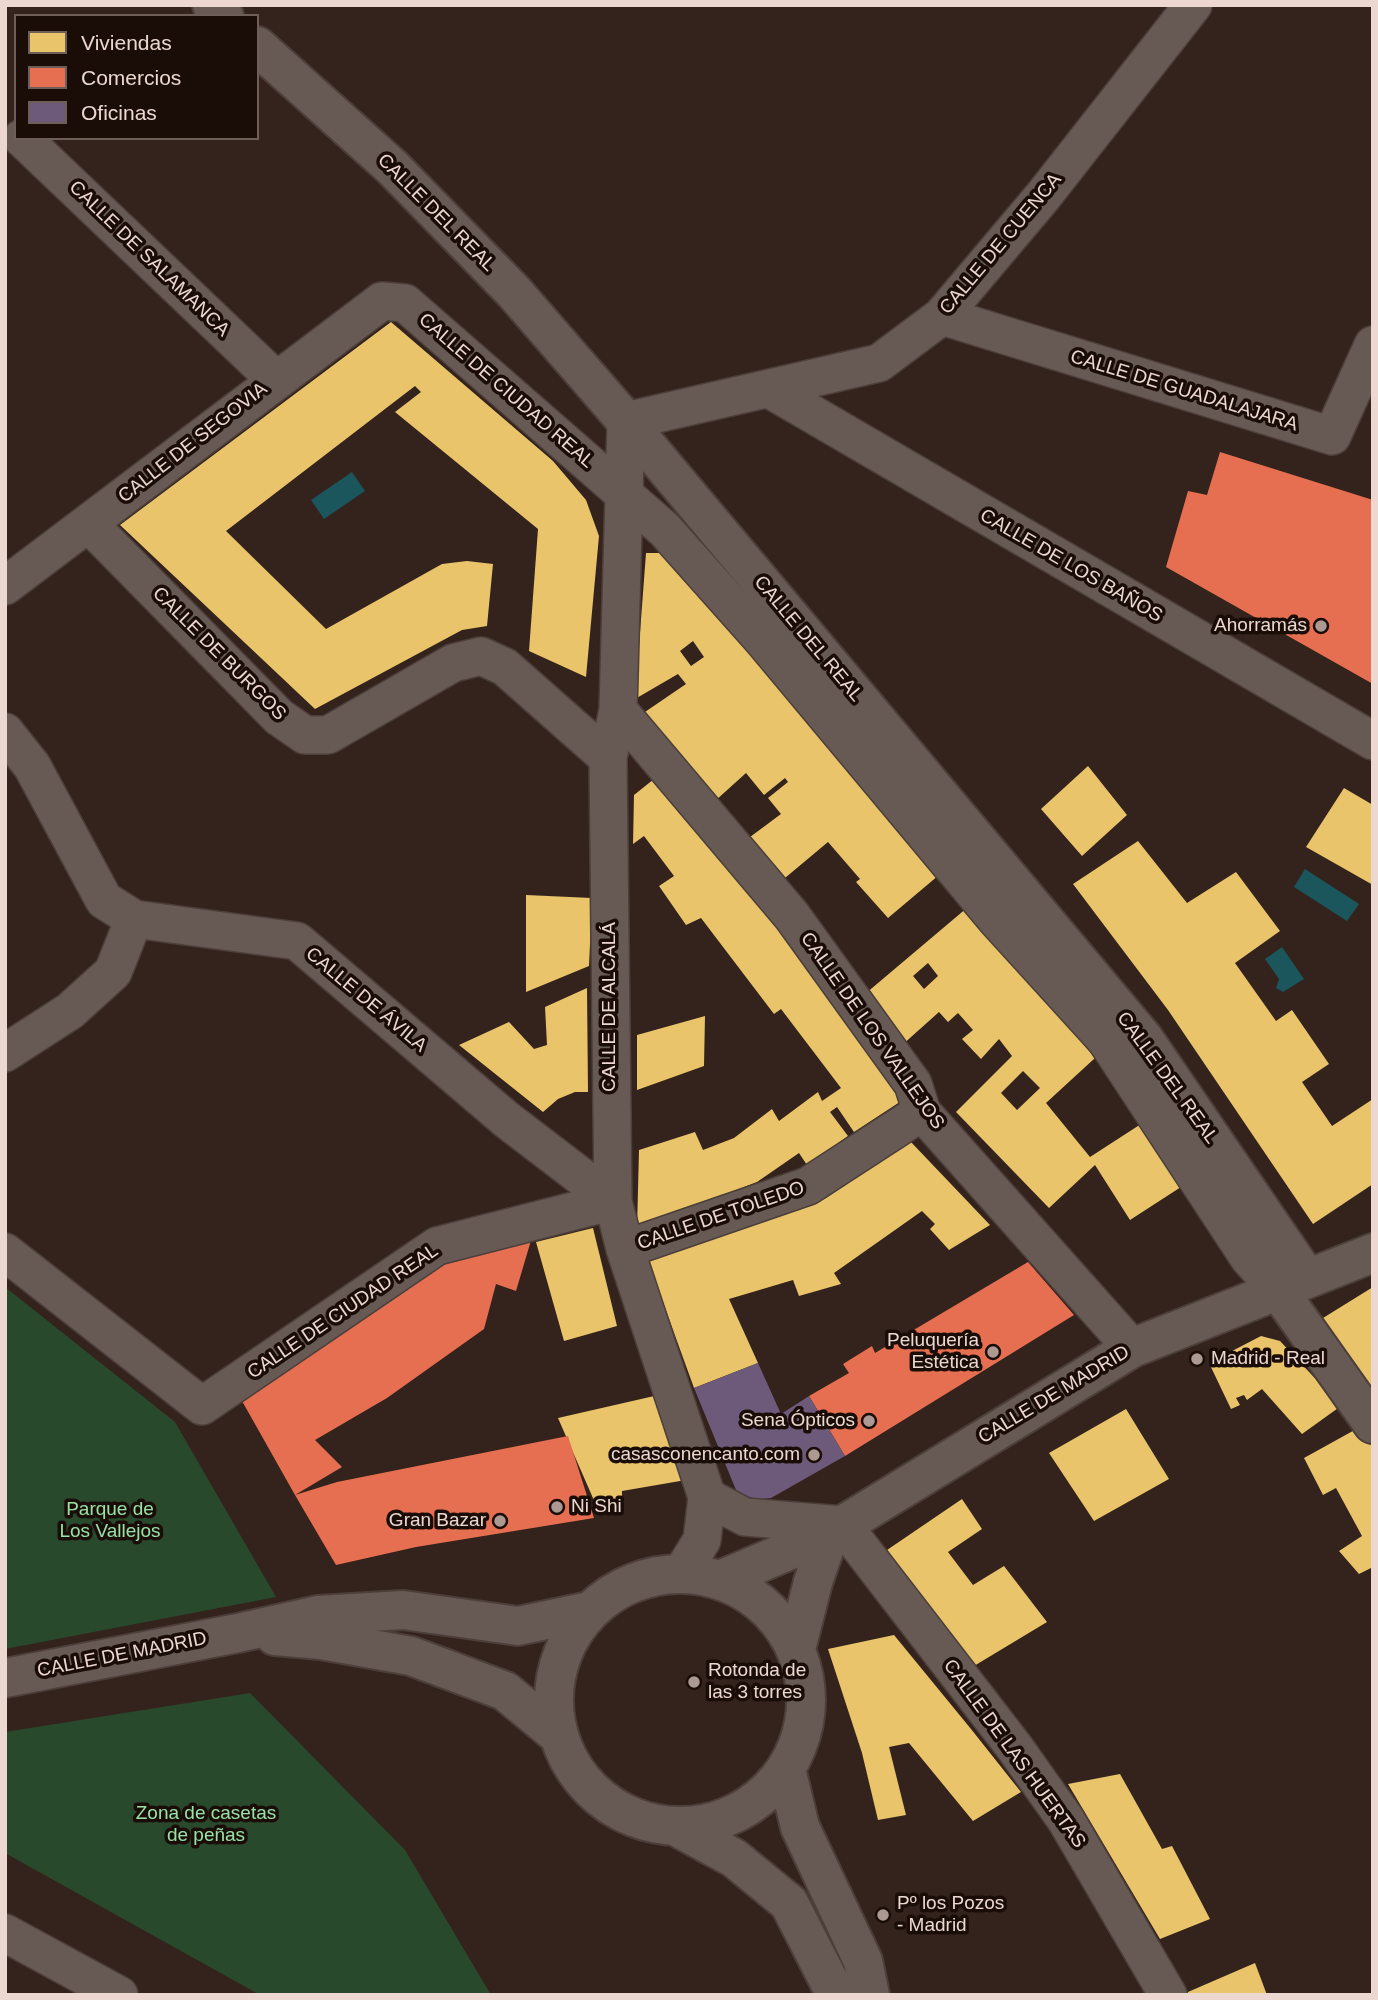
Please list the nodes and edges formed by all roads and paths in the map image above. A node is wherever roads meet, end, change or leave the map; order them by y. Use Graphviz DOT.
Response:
graph roads {
  1 [pos="1193,5"];
  2 [pos="259,48"];
  3 [pos="24,140"];
  4 [pos="382,301"];
  5 [pos="942,316"];
  6 [pos="1373,345"];
  7 [pos="275,380"];
  8 [pos="771,390"];
  9 [pos="626,421"];
  10 [pos="624,493"];
  11 [pos="89,524"];
  12 [pos="5,586"];
  13 [pos="618,709"];
  14 [pos="5,732"];
  15 [pos="1373,741"];
  16 [pos="608,758"];
  17 [pos="134,919"];
  18 [pos="5,1053"];
  19 [pos="922,1112"];
  20 [pos="612,1201"];
  21 [pos="625,1249"];
  22 [pos="5,1252"];
  23 [pos="1373,1253"];
  24 [pos="1292,1284"];
  25 [pos="1132,1348"];
  26 [pos="1373,1424"];
  27 [pos="707,1497"];
  28 [pos="836,1529"];
  29 [pos="681,1574"];
  30 [pos="720,1580"];
  31 [pos="589,1611"];
  32 [pos="238,1633"];
  33 [pos="796,1649"];
  34 [pos="5,1678"];
  35 [pos="557,1734"];
  36 [pos="786,1769"];
  37 [pos="675,1826"];
  38 [pos="5,1933"];
  39 [pos="1157,1992"];
  40 [pos="119,1995"];
  41 [pos="836,1995"];
  42 [pos="870,1995"];
  1 -- 5 [label="street, CALLE DE CUENCA"];
  2 -- 9 [label="street, CALLE DEL REAL"];
  3 -- 7 [label="street, CALLE DE SALAMANCA"];
  4 -- 7 [label="street, CALLE DE SEGOVIA"];
  4 -- 10 [label="street, CALLE DE CIUDAD REAL"];
  5 -- 6 [label="street, CALLE DE GUADALAJARA"];
  5 -- 8 [label="street, CALLE DE CUENCA"];
  7 -- 11 [label="street, CALLE DE SEGOVIA"];
  8 -- 9 [label="street, CALLE DE CUENCA"];
  8 -- 15 [label="street, CALLE DE LOS BAÑOS"];
  9 -- 10 [label="street, CALLE DE ALCALÁ"];
  9 -- 24 [label="street, CALLE DEL REAL"];
  10 -- 13 [label="street, CALLE DE ALCALÁ"];
  10 -- 24 [label="street, CALLE DE CIUDAD REAL"];
  11 -- 12 [label="street, CALLE DE SEGOVIA"];
  11 -- 16 [label="street, CALLE DE BURGOS"];
  13 -- 16 [label="street, CALLE DE ALCALÁ"];
  13 -- 19 [label="street, CALLE DE LOS VALLEJOS"];
  14 -- 17 [label="street, CALLE DE ÁVILA"];
  16 -- 20 [label="street, CALLE DE ALCALÁ"];
  17 -- 18 [label="street"];
  17 -- 20 [label="street, CALLE DE ÁVILA"];
  19 -- 21 [label="street, CALLE DE TOLEDO"];
  19 -- 25 [label="street, CALLE DE LOS VALLEJOS"];
  20 -- 21 [label="street, CALLE DE ALCALÁ"];
  20 -- 22 [label="street, CALLE DE CIUDAD REAL"];
  21 -- 27 [label="street, CALLE DE ALCALÁ"];
  23 -- 24 [label="street, CALLE DE MADRID"];
  24 -- 25 [label="street, CALLE DE MADRID"];
  24 -- 26 [label="street, CALLE DEL REAL"];
  25 -- 28 [label="street, CALLE DE MADRID"];
  27 -- 28 [label="street"];
  27 -- 29 [label="street, CALLE DE ALCALÁ"];
  28 -- 30 [label="street, CALLE DE MADRID"];
  28 -- 33 [label="street"];
  28 -- 39 [label="street, CALLE DE LAS HUERTAS"];
  29 -- 30 [label="street"];
  29 -- 31 [label="street"];
  30 -- 33 [label="street"];
  31 -- 32 [label="street, CALLE DE MADRID"];
  31 -- 35 [label="street"];
  32 -- 34 [label="street, CALLE DE MADRID"];
  32 -- 35 [label="street, CALLE DE MADRID"];
  33 -- 36 [label="street"];
  35 -- 37 [label="street"];
  36 -- 37 [label="street"];
  36 -- 42 [label="street"];
  37 -- 41 [label="street"];
  38 -- 40 [label="street"];
}
